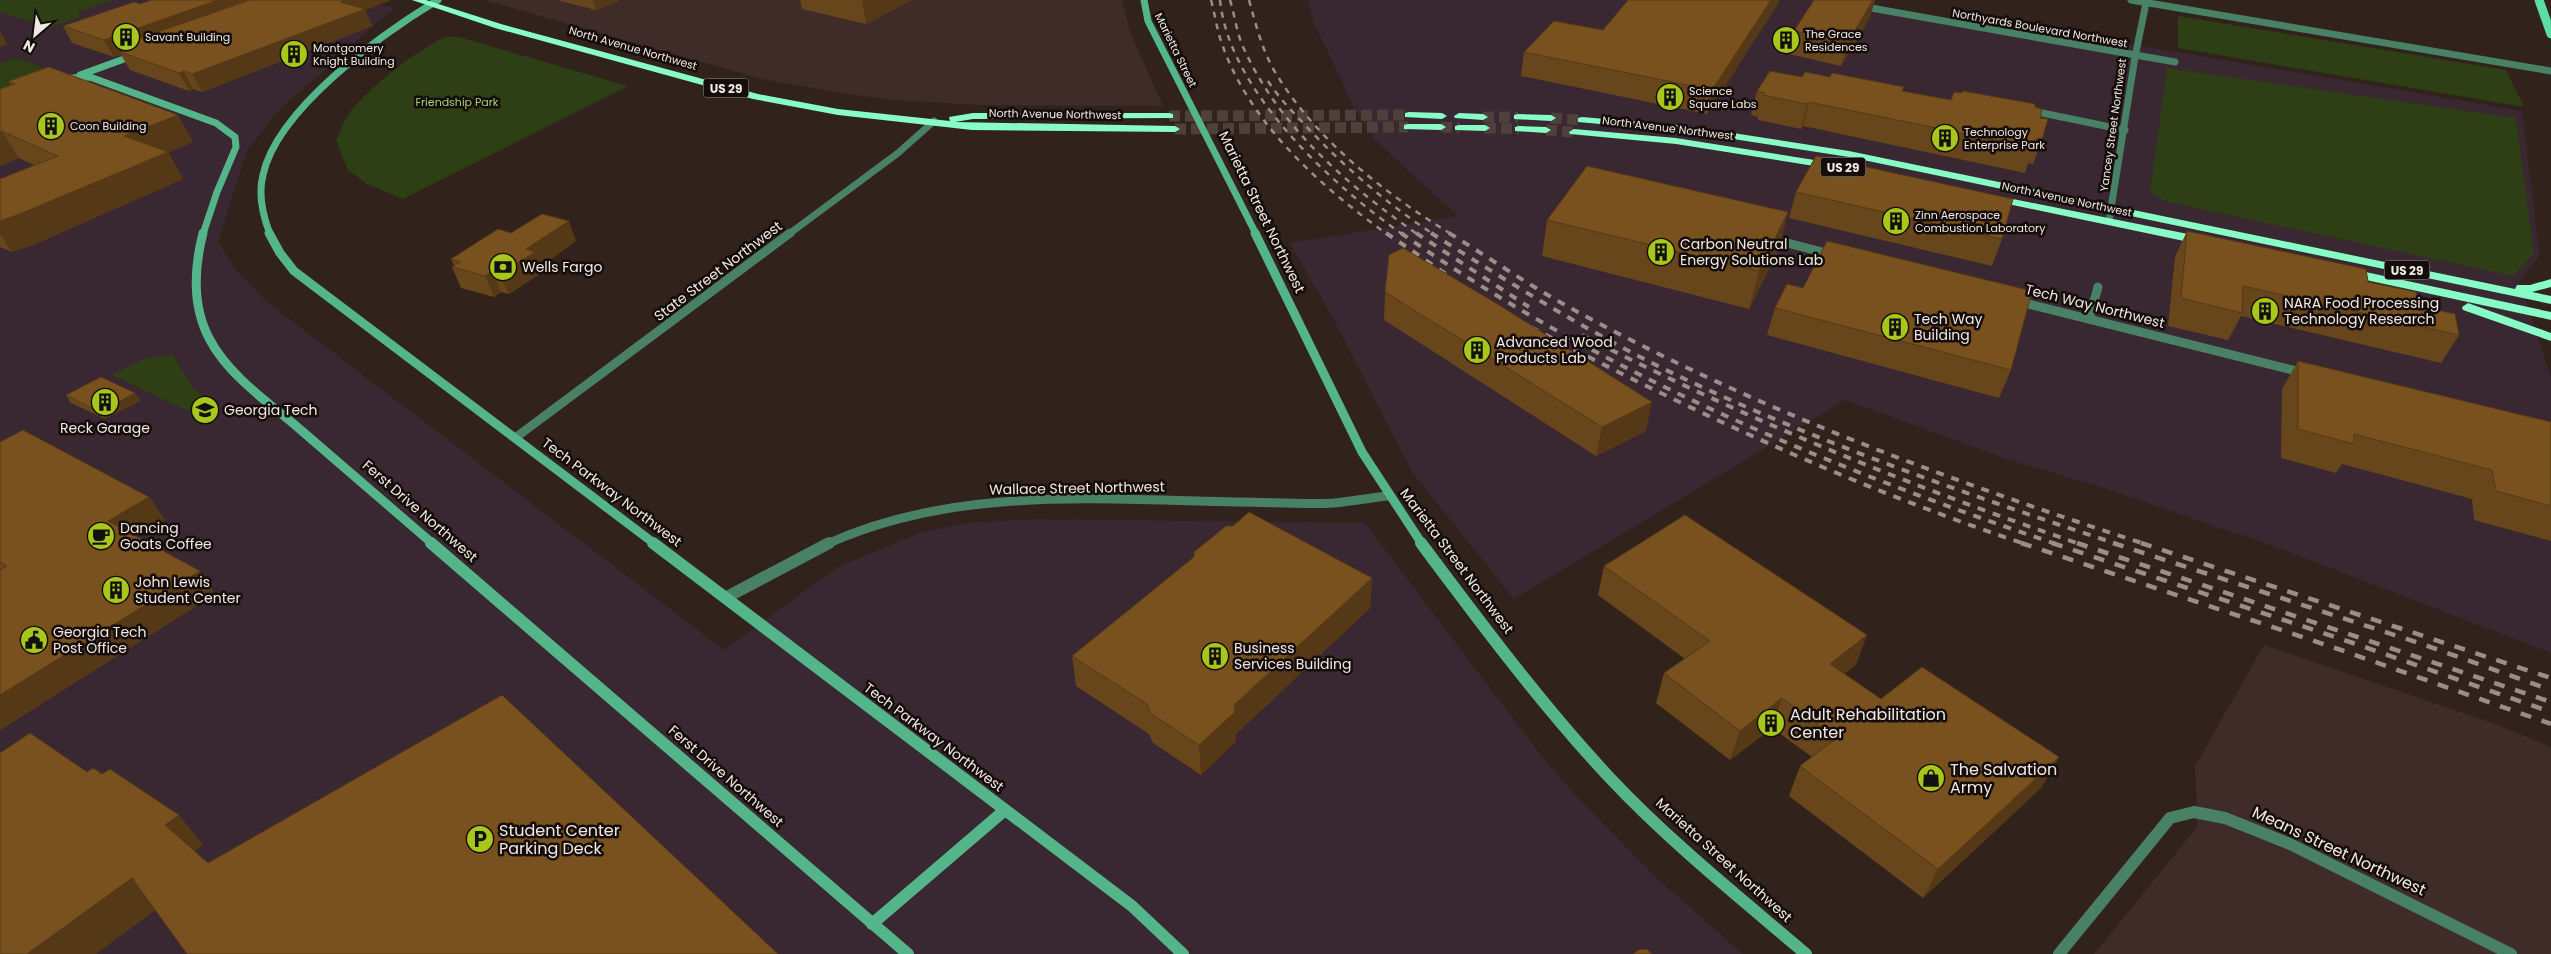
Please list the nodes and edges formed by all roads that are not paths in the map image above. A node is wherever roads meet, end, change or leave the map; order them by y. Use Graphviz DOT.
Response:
graph roads {
  1 [pos="417,0"];
  2 [pos="1144,0"];
  3 [pos="2132,0"];
  4 [pos="2539,0"];
  5 [pos="433,2"];
  6 [pos="2146,2"];
  7 [pos="1852,5"];
  8 [pos="2547,14"];
  9 [pos="2551,34"];
  10 [pos="147,51"];
  11 [pos="2134,56"];
  12 [pos="2175,62"];
  13 [pos="2551,71"];
  14 [pos="72,78"];
  15 [pos="62,81"];
  16 [pos="1193,108"];
  17 [pos="2019,108"];
  18 [pos="1169,116"];
  19 [pos="1459,116"];
  20 [pos="1483,117"];
  21 [pos="1518,117"];
  22 [pos="1551,118"];
  23 [pos="1582,120"];
  24 [pos="934,121"];
  25 [pos="1409,121"];
  26 [pos="1442,122"];
  27 [pos="1175,128"];
  28 [pos="1459,128"];
  29 [pos="1485,128"];
  30 [pos="1519,129"];
  31 [pos="1546,130"];
  32 [pos="2125,130"];
  33 [pos="1574,132"];
  34 [pos="1842,167"];
  35 [pos="1985,196"];
  36 [pos="2110,215"];
  37 [pos="1757,235"];
  38 [pos="2216,244"];
  39 [pos="1844,257"];
  40 [pos="2332,269"];
  41 [pos="2383,280"];
  42 [pos="2551,283"];
  43 [pos="2483,286"];
  44 [pos="2098,287"];
  45 [pos="2009,299"];
  46 [pos="2551,300"];
  47 [pos="2551,316"];
  48 [pos="2089,319"];
  49 [pos="2551,337"];
  50 [pos="2310,375"];
  51 [pos="515,438"];
  52 [pos="1387,496"];
  53 [pos="727,597"];
  54 [pos="1005,810"];
  55 [pos="872,924"];
  56 [pos="908,954"];
  57 [pos="1183,954"];
  58 [pos="1806,954"];
  59 [pos="2059,954"];
  60 [pos="2511,954"];
  1 -- 5 [label="highway, North Avenue Northwest / US 29"];
  2 -- 16 [label="street, Marietta Street"];
  3 -- 6 [label="street"];
  4 -- 8 [label="main road"];
  5 -- 24 [label="highway, North Avenue Northwest / US 29"];
  5 -- 51 [label="street, Tech Parkway Northwest"];
  6 -- 11 [label="street, Yancey Street Northwest"];
  6 -- 13 [label="street"];
  7 -- 11 [label="street, Northyards Boulevard Northwest"];
  8 -- 9 [label="main road"];
  10 -- 14 [label="street"];
  11 -- 12 [label="street, Northyards Boulevard Northwest"];
  11 -- 32 [label="street, Yancey Street Northwest"];
  14 -- 15 [label="street"];
  14 -- 55 [label="street, Ferst Drive Northwest"];
  16 -- 52 [label="street, Marietta Street Northwest"];
  17 -- 32 [label="street"];
  18 -- 24 [label="highway, North Avenue Northwest / US 29"];
  19 -- 20 [label="highway"];
  21 -- 22 [label="highway"];
  23 -- 36 [label="highway, North Avenue Northwest / US 29"];
  24 -- 27 [label="highway, North Avenue Northwest / US 29"];
  24 -- 51 [label="street, State Street Northwest"];
  25 -- 26 [label="highway"];
  28 -- 29 [label="highway"];
  30 -- 31 [label="highway"];
  32 -- 36 [label="street, Yancey Street Northwest"];
  33 -- 34 [label="highway, North Avenue Northwest / US 29"];
  35 -- 36 [label="highway, North Avenue Northwest / US 29"];
  36 -- 38 [label="highway, North Avenue Northwest / US 29"];
  36 -- 43 [label="highway, North Avenue Northwest / US 29"];
  37 -- 39 [label="street"];
  40 -- 41 [label="highway, US 29"];
  41 -- 47 [label="highway, US 29"];
  41 -- 49 [label="highway"];
  42 -- 43 [label="highway, US 29"];
  43 -- 46 [label="highway, North Avenue Northwest / US 29"];
  44 -- 48 [label="street"];
  45 -- 48 [label="street, Tech Way Northwest"];
  48 -- 50 [label="street, Tech Way Northwest"];
  51 -- 53 [label="street, Tech Parkway Northwest"];
  52 -- 53 [label="street, Wallace Street Northwest"];
  52 -- 58 [label="street, Marietta Street Northwest"];
  53 -- 54 [label="street, Tech Parkway Northwest"];
  54 -- 55 [label="street"];
  54 -- 57 [label="street, Tech Parkway Northwest"];
  55 -- 56 [label="street, Ferst Drive Northwest"];
  59 -- 60 [label="street, Means Street Northwest"];
}
